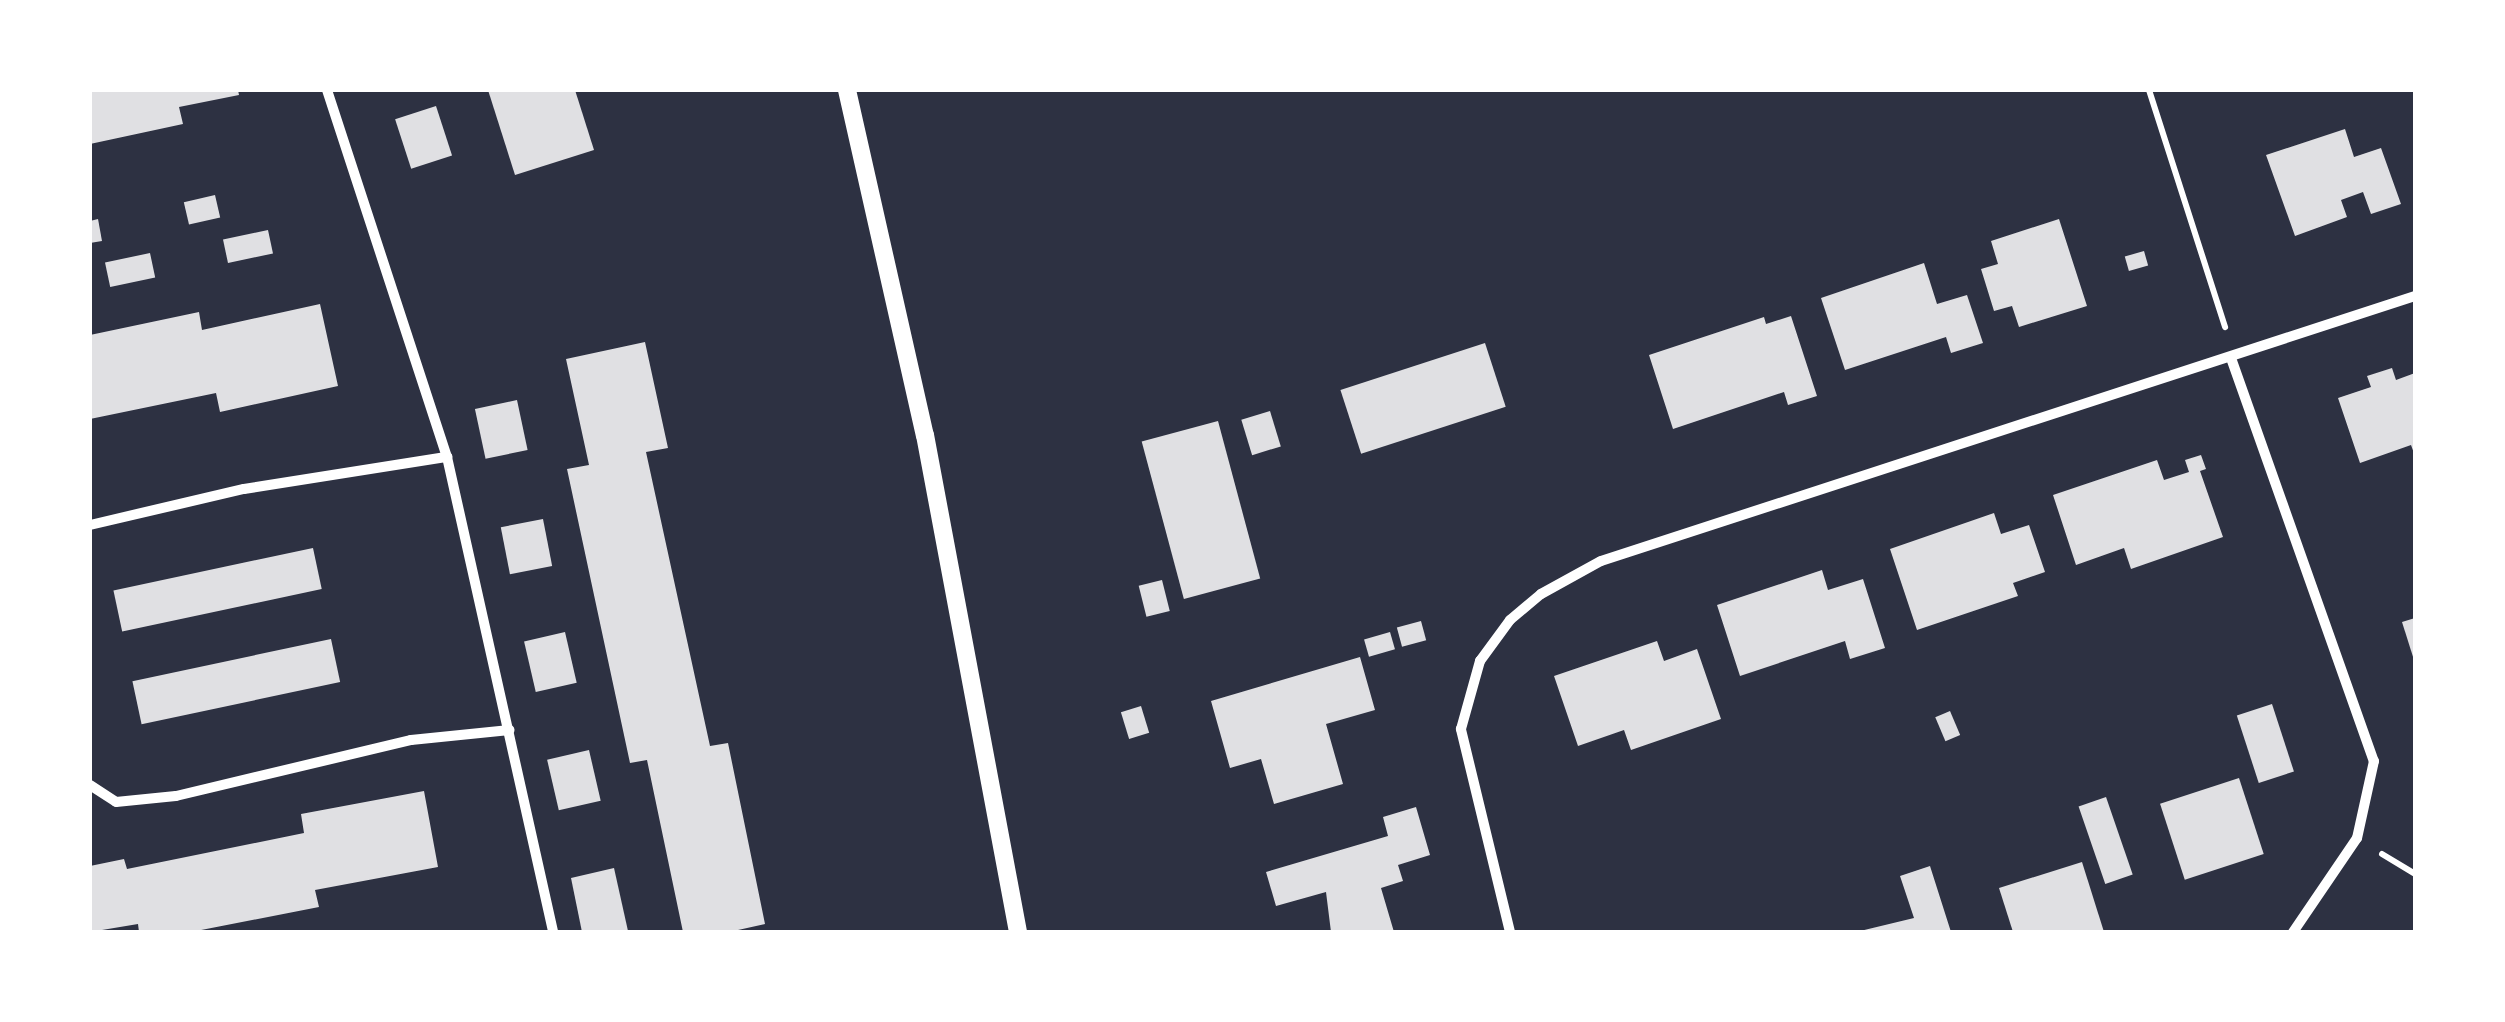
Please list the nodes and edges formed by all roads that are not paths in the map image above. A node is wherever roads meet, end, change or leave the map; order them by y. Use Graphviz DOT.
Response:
graph roads {
  1 [pos="328,90"];
  2 [pos="848,90"];
  3 [pos="2415,296"];
  4 [pos="2231,358"];
  5 [pos="446,458"];
  6 [pos="90,525"];
  7 [pos="510,730"];
  8 [pos="90,785"];
  9 [pos="552,932"];
  10 [pos="1018,932"];
  11 [pos="1510,932"];
  12 [pos="2293,932"];
  1 -- 5 [label="street"];
  2 -- 10 [label="street"];
  3 -- 4 [label="street"];
  4 -- 11 [label="street"];
  4 -- 12 [label="street"];
  5 -- 6 [label="street"];
  5 -- 7 [label="street"];
  7 -- 8 [label="street"];
  7 -- 9 [label="street"];
}
